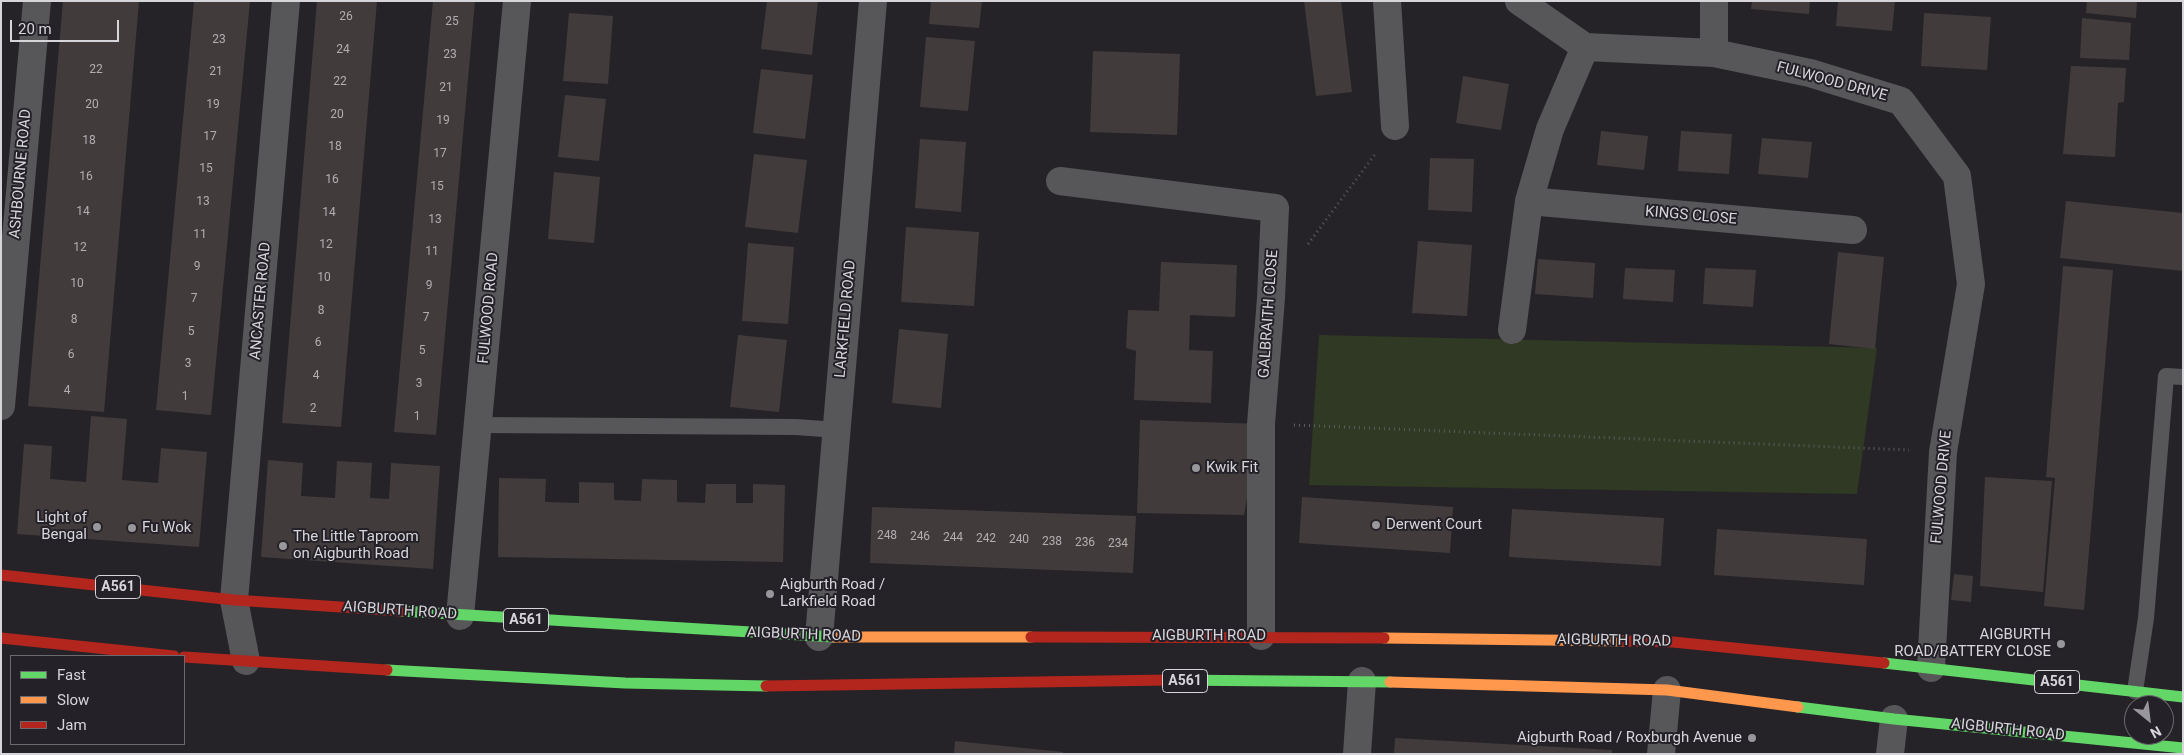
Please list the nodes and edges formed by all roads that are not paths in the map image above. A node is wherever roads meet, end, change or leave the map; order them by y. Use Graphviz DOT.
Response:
graph roads {
  1 [pos="36,1"];
  2 [pos="286,1"];
  3 [pos="517,1"];
  4 [pos="873,1"];
  5 [pos="1387,1"];
  6 [pos="1519,1"];
  7 [pos="1714,1"];
  8 [pos="1585,47"];
  9 [pos="1714,53"];
  10 [pos="1395,126"];
  11 [pos="1060,181"];
  12 [pos="1529,201"];
  13 [pos="1853,230"];
  14 [pos="1512,330"];
  15 [pos="2183,376"];
  16 [pos="1,406"];
  17 [pos="478,425"];
  18 [pos="837,430"];
  19 [pos="1,575"];
  20 [pos="234,600"];
  21 [pos="460,616"];
  22 [pos="1261,636"];
  23 [pos="819,637"];
  24 [pos="1,638"];
  25 [pos="164,655"];
  26 [pos="185,657"];
  27 [pos="246,661"];
  28 [pos="1931,668"];
  29 [pos="1362,682"];
  30 [pos="1667,690"];
  31 [pos="2135,691"];
  32 [pos="2183,697"];
  33 [pos="1894,719"];
  34 [pos="2107,747"];
  35 [pos="2183,748"];
  36 [pos="1357,754"];
  37 [pos="1661,754"];
  38 [pos="1890,754"];
  1 -- 16 [label="street, ASHBOURNE ROAD"];
  2 -- 20 [label="street, ANCASTER ROAD"];
  3 -- 17 [label="street, FULWOOD ROAD"];
  4 -- 18 [label="street, LARKFIELD ROAD"];
  5 -- 10 [label="street"];
  6 -- 8 [label="street"];
  7 -- 9 [label="street"];
  8 -- 9 [label="street, FULWOOD DRIVE"];
  8 -- 12 [label="street"];
  9 -- 28 [label="street, FULWOOD DRIVE"];
  11 -- 22 [label="street, GALBRAITH CLOSE"];
  12 -- 13 [label="street, KINGS CLOSE"];
  12 -- 14 [label="street"];
  15 -- 31 [label="lane"];
  17 -- 18 [label="lane"];
  17 -- 21 [label="street, FULWOOD ROAD"];
  18 -- 23 [label="street, LARKFIELD ROAD"];
  19 -- 20 [label="highway, AIGBURTH ROAD / A561"];
  20 -- 21 [label="highway, AIGBURTH ROAD / A561"];
  20 -- 27 [label="street"];
  21 -- 23 [label="highway, AIGBURTH ROAD / A561"];
  22 -- 23 [label="highway, AIGBURTH ROAD / A561"];
  22 -- 28 [label="highway, AIGBURTH ROAD / A561"];
  24 -- 25 [label="highway"];
  26 -- 27 [label="highway, AIGBURTH ROAD / A561"];
  27 -- 29 [label="highway, AIGBURTH ROAD / A561"];
  28 -- 31 [label="highway, AIGBURTH ROAD / A561"];
  29 -- 30 [label="highway, AIGBURTH ROAD / A561"];
  29 -- 36 [label="street"];
  30 -- 33 [label="highway, AIGBURTH ROAD / A561"];
  30 -- 37 [label="street"];
  31 -- 32 [label="highway, AIGBURTH ROAD / A561"];
  33 -- 34 [label="highway, AIGBURTH ROAD / A561"];
  33 -- 38 [label="street"];
  34 -- 35 [label="highway, AIGBURTH ROAD / A561"];
}
